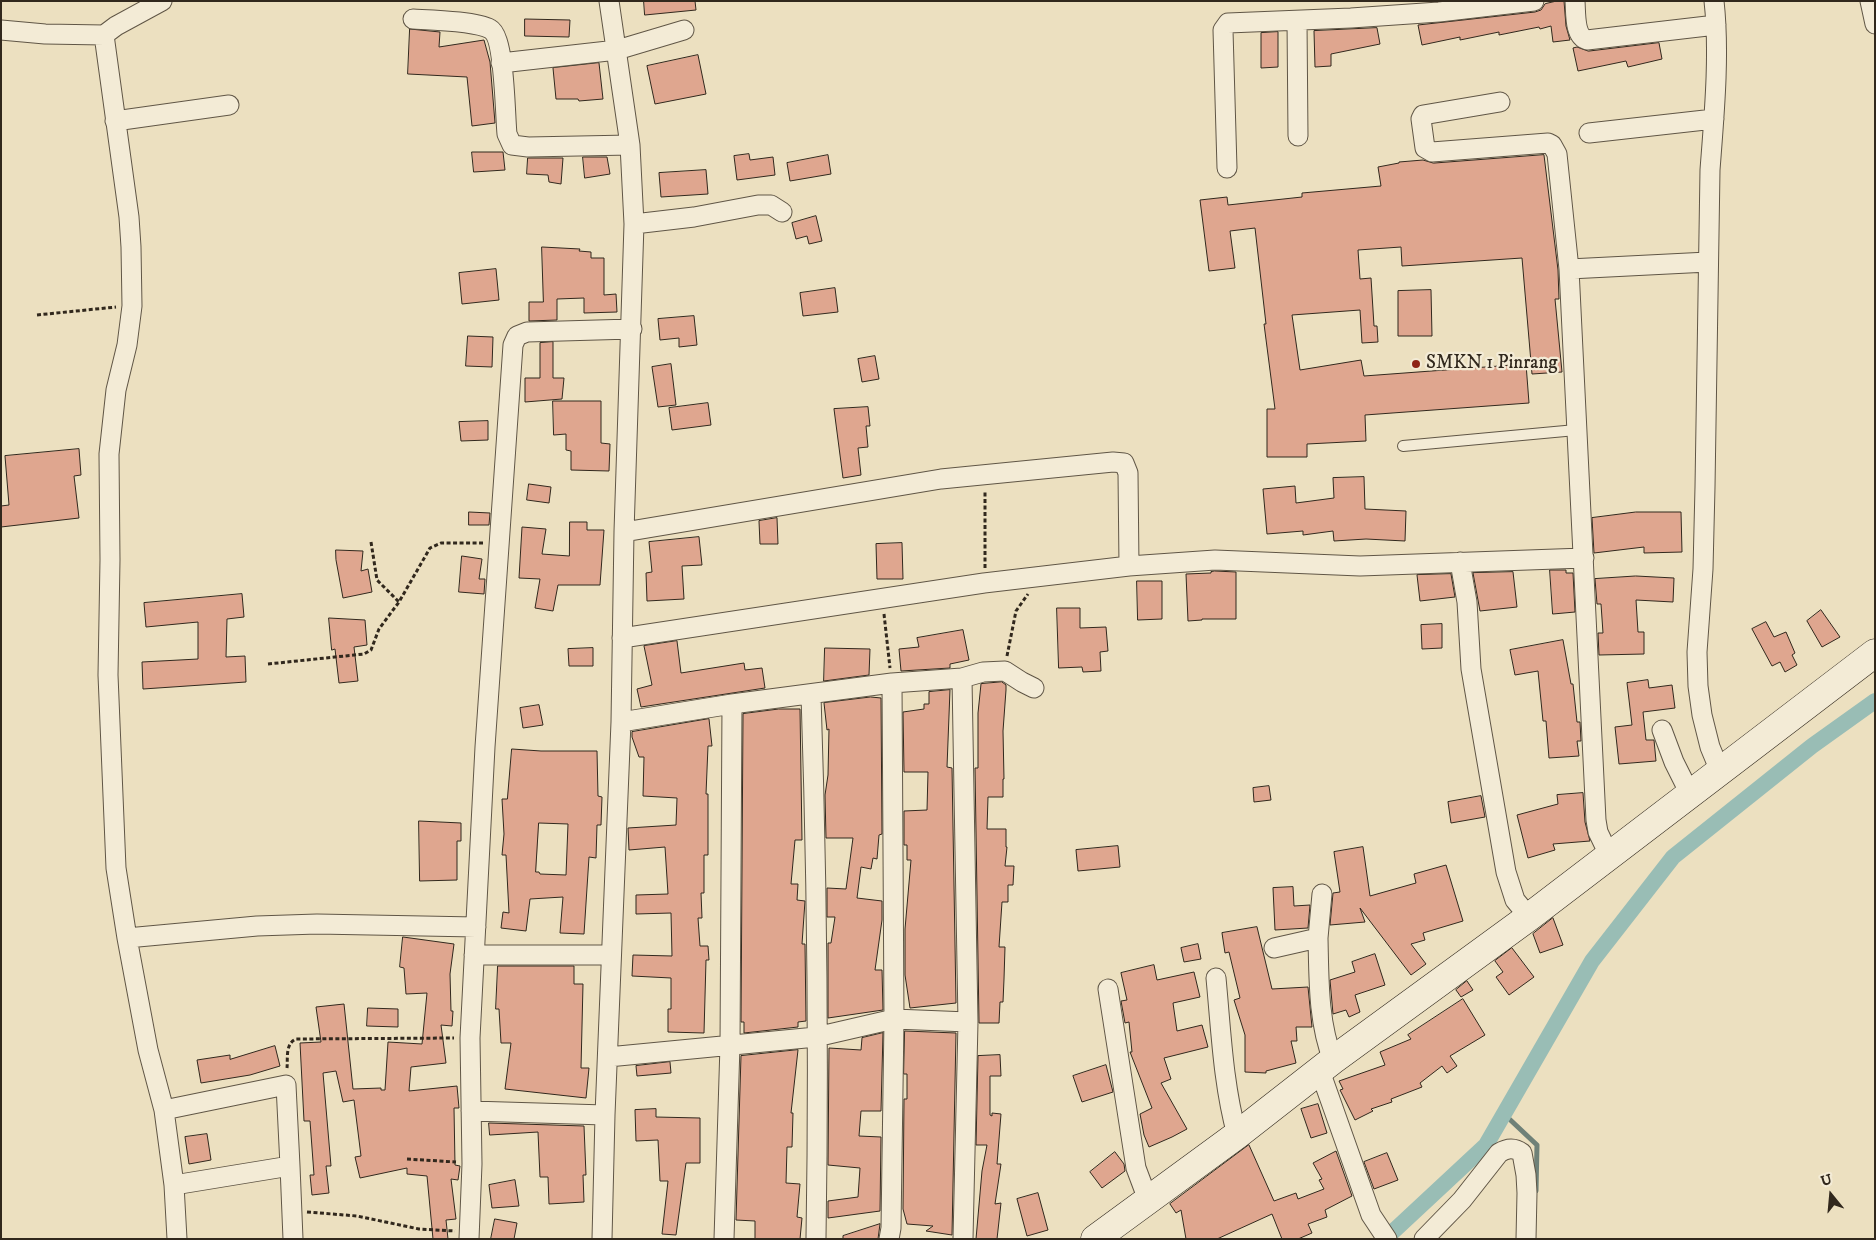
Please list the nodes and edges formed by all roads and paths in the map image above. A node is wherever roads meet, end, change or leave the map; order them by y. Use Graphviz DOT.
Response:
graph roads {
  1 [pos="162,1"];
  2 [pos="609,1"];
  3 [pos="1534,1"];
  4 [pos="1575,1"];
  5 [pos="1714,1"];
  6 [pos="1870,1"];
  7 [pos="413,19"];
  8 [pos="1297,21"];
  9 [pos="1875,24"];
  10 [pos="1716,25"];
  11 [pos="1,30"];
  12 [pos="684,30"];
  13 [pos="104,35"];
  14 [pos="617,50"];
  15 [pos="501,63"];
  16 [pos="1500,102"];
  17 [pos="229,105"];
  18 [pos="1714,119"];
  19 [pos="115,121"];
  20 [pos="1589,134"];
  21 [pos="1298,136"];
  22 [pos="630,145"];
  23 [pos="1227,168"];
  24 [pos="782,212"];
  25 [pos="634,224"];
  26 [pos="1708,262"];
  27 [pos="1569,269"];
  28 [pos="132,306"];
  29 [pos="36,315"];
  30 [pos="632,329"];
  31 [pos="1576,430"];
  32 [pos="1403,446"];
  33 [pos="986,474"];
  34 [pos="624,532"];
  35 [pos="371,542"];
  36 [pos="498,543"];
  37 [pos="1584,558"];
  38 [pos="1460,562"];
  39 [pos="1129,566"];
  40 [pos="1036,576"];
  41 [pos="984,583"];
  42 [pos="883,599"];
  43 [pos="399,602"];
  44 [pos="622,638"];
  45 [pos="1875,653"];
  46 [pos="268,664"];
  47 [pos="1004,671"];
  48 [pos="962,678"];
  49 [pos="892,683"];
  50 [pos="1034,688"];
  51 [pos="811,695"];
  52 [pos="732,704"];
  53 [pos="621,722"];
  54 [pos="1662,730"];
  55 [pos="1720,771"];
  56 [pos="1690,794"];
  57 [pos="1609,855"];
  58 [pos="1322,894"];
  59 [pos="1529,917"];
  60 [pos="476,927"];
  61 [pos="127,938"];
  62 [pos="1318,938"];
  63 [pos="1274,948"];
  64 [pos="474,955"];
  65 [pos="611,955"];
  66 [pos="1216,978"];
  67 [pos="1108,989"];
  68 [pos="894,1019"];
  69 [pos="968,1022"];
  70 [pos="816,1037"];
  71 [pos="470,1038"];
  72 [pos="730,1045"];
  73 [pos="608,1058"];
  74 [pos="1326,1065"];
  75 [pos="286,1085"];
  76 [pos="164,1110"];
  77 [pos="471,1111"];
  78 [pos="605,1115"];
  79 [pos="1237,1135"];
  80 [pos="407,1159"];
  81 [pos="472,1164"];
  82 [pos="290,1166"];
  83 [pos="174,1186"];
  84 [pos="1148,1200"];
  85 [pos="292,1211"];
  86 [pos="1382,1232"];
  87 [pos="468,1235"];
  88 [pos="177,1239"];
  89 [pos="293,1239"];
  90 [pos="602,1239"];
  91 [pos="724,1239"];
  92 [pos="816,1239"];
  93 [pos="889,1239"];
  94 [pos="963,1239"];
  95 [pos="1095,1239"];
  96 [pos="1424,1239"];
  97 [pos="1526,1239"];
  1 -- 13 [label="street"];
  2 -- 14 [label="street"];
  3 -- 8 [label="street"];
  4 -- 10 [label="street"];
  5 -- 10 [label="street"];
  6 -- 9 [label="street"];
  7 -- 15 [label="street"];
  8 -- 21 [label="street"];
  8 -- 23 [label="street"];
  10 -- 18 [label="street"];
  11 -- 13 [label="street"];
  12 -- 14 [label="street"];
  13 -- 19 [label="street"];
  14 -- 15 [label="street"];
  14 -- 22 [label="street"];
  15 -- 22 [label="street"];
  16 -- 27 [label="street"];
  17 -- 19 [label="street"];
  18 -- 20 [label="street"];
  18 -- 26 [label="street"];
  19 -- 28 [label="street"];
  22 -- 25 [label="street"];
  24 -- 25 [label="street"];
  25 -- 30 [label="street"];
  26 -- 27 [label="street"];
  26 -- 55 [label="street"];
  27 -- 31 [label="street"];
  28 -- 29 [label="path"];
  28 -- 61 [label="street"];
  30 -- 34 [label="street"];
  30 -- 36 [label="street"];
  31 -- 32 [label="lane"];
  31 -- 37 [label="street"];
  33 -- 34 [label="street"];
  33 -- 39 [label="street"];
  33 -- 41 [label="path"];
  34 -- 44 [label="street"];
  35 -- 43 [label="path"];
  36 -- 43 [label="path"];
  36 -- 60 [label="street"];
  37 -- 38 [label="street"];
  37 -- 57 [label="street"];
  38 -- 39 [label="street"];
  38 -- 59 [label="street"];
  39 -- 40 [label="street"];
  40 -- 41 [label="street"];
  40 -- 47 [label="path"];
  41 -- 42 [label="street"];
  42 -- 44 [label="street"];
  42 -- 49 [label="path"];
  43 -- 46 [label="path"];
  44 -- 53 [label="street"];
  45 -- 55 [label="street"];
  47 -- 48 [label="street"];
  47 -- 50 [label="street"];
  48 -- 49 [label="street"];
  48 -- 69 [label="street"];
  49 -- 51 [label="street"];
  49 -- 68 [label="street"];
  51 -- 52 [label="street"];
  51 -- 70 [label="street"];
  52 -- 53 [label="street"];
  52 -- 72 [label="street"];
  53 -- 65 [label="street"];
  54 -- 56 [label="street"];
  55 -- 56 [label="street"];
  56 -- 57 [label="street"];
  57 -- 59 [label="street"];
  58 -- 62 [label="street"];
  59 -- 74 [label="street"];
  60 -- 61 [label="street"];
  60 -- 64 [label="street"];
  61 -- 76 [label="street"];
  62 -- 63 [label="street"];
  62 -- 74 [label="street"];
  64 -- 65 [label="street"];
  64 -- 71 [label="street"];
  65 -- 73 [label="street"];
  66 -- 79 [label="street"];
  67 -- 84 [label="street"];
  68 -- 69 [label="street"];
  68 -- 70 [label="street"];
  68 -- 93 [label="street"];
  69 -- 94 [label="street"];
  70 -- 72 [label="street"];
  70 -- 92 [label="street"];
  71 -- 75 [label="path"];
  71 -- 77 [label="street"];
  72 -- 73 [label="street"];
  72 -- 91 [label="street"];
  73 -- 78 [label="street"];
  74 -- 79 [label="street"];
  74 -- 86 [label="street"];
  75 -- 76 [label="street"];
  75 -- 82 [label="street"];
  76 -- 83 [label="street"];
  77 -- 78 [label="street"];
  77 -- 81 [label="street"];
  78 -- 90 [label="street"];
  79 -- 84 [label="street"];
  80 -- 81 [label="path"];
  81 -- 87 [label="street"];
  82 -- 83 [label="street"];
  82 -- 85 [label="street"];
  83 -- 88 [label="street"];
  84 -- 95 [label="street"];
  85 -- 87 [label="path"];
  85 -- 89 [label="street"];
  96 -- 97 [label="street"];
}
